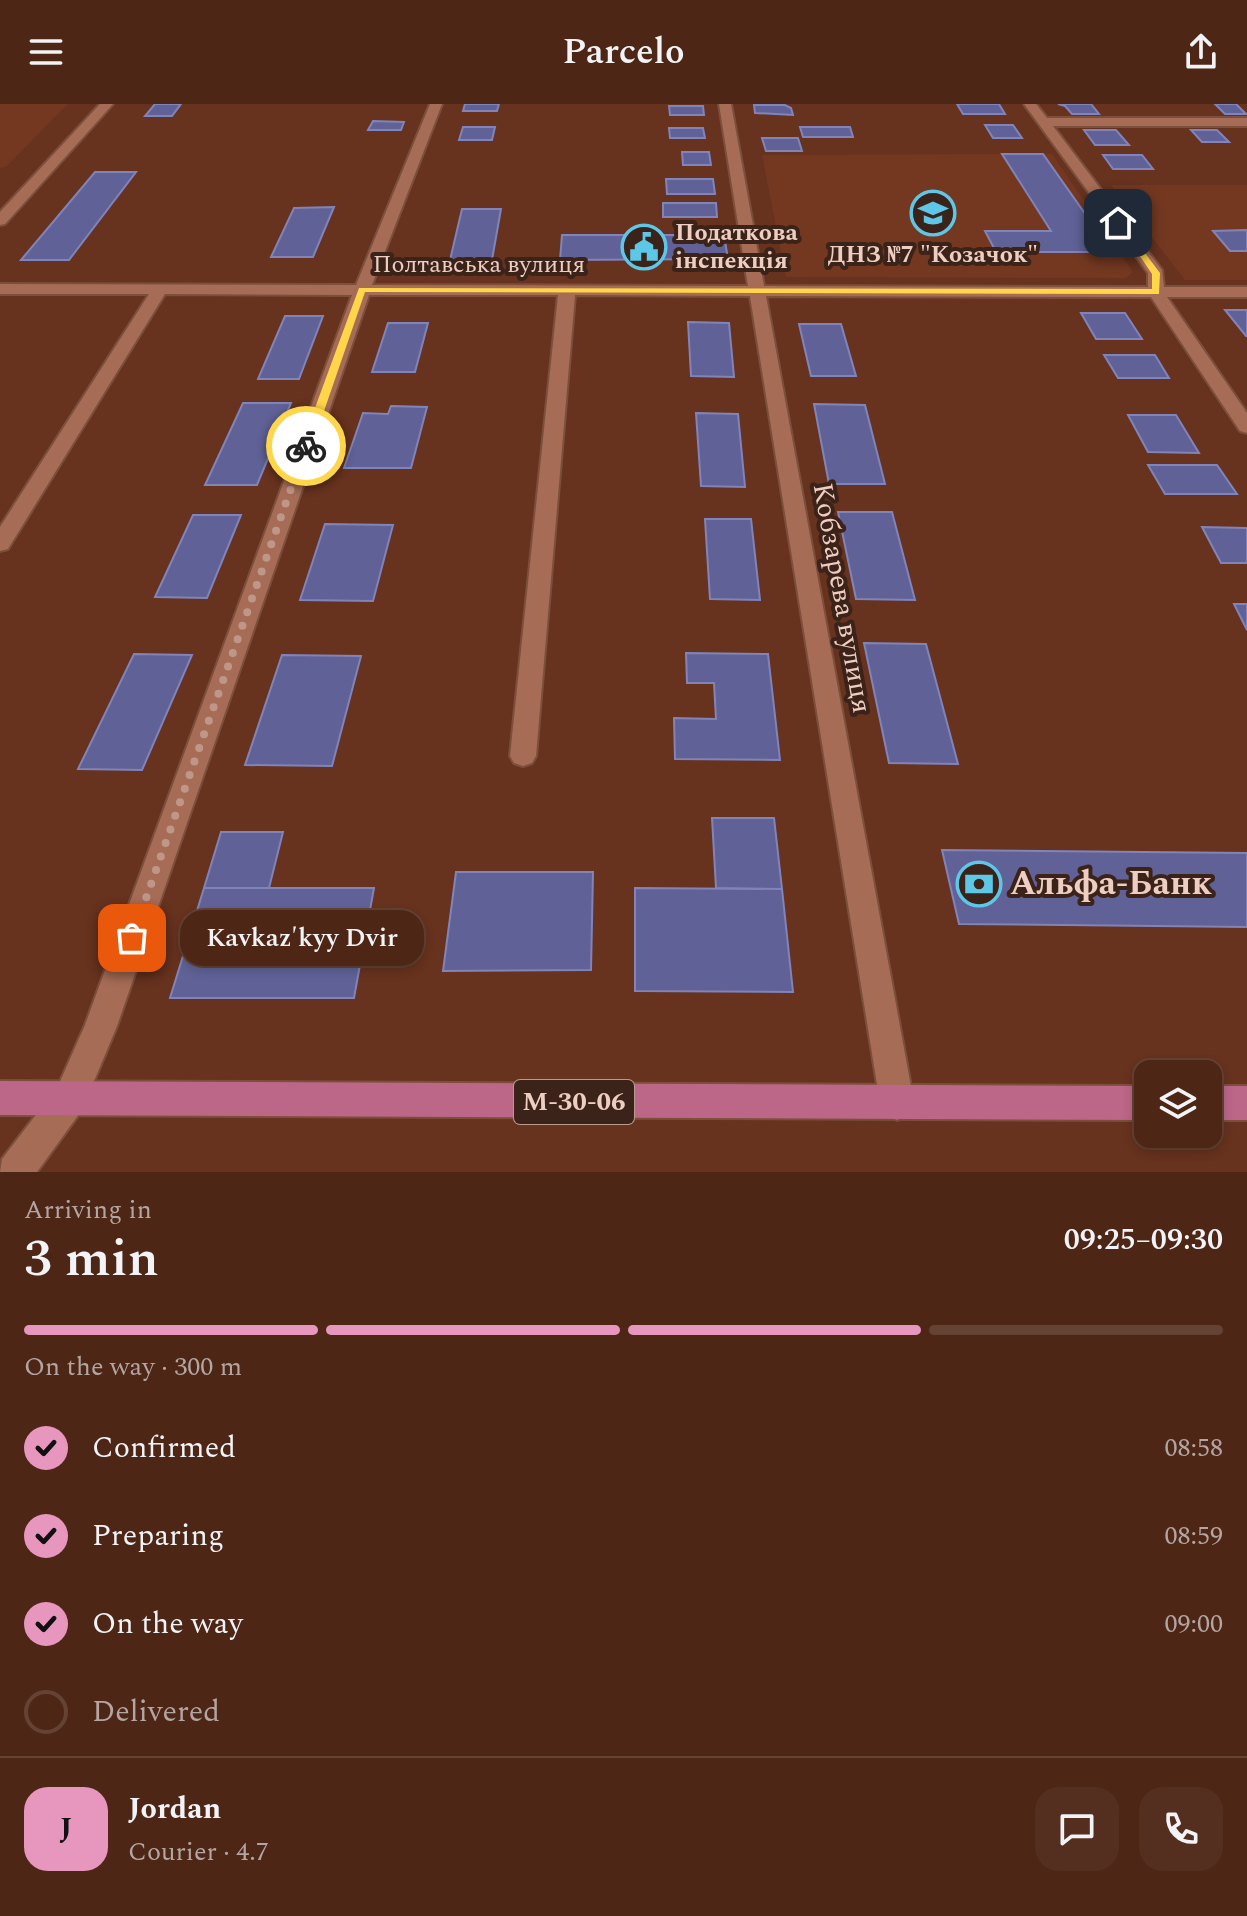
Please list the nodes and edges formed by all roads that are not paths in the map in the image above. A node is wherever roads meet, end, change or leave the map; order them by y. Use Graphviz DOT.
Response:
graph roads {
  1 [pos="107,104"];
  2 [pos="436,104"];
  3 [pos="725,104"];
  4 [pos="1030,104"];
  5 [pos="1043,122"];
  6 [pos="1247,122"];
  7 [pos="0,221"];
  8 [pos="0,289"];
  9 [pos="567,289"];
  10 [pos="362,290"];
  11 [pos="758,290"];
  12 [pos="159,291"];
  13 [pos="1156,292"];
  14 [pos="1247,292"];
  15 [pos="1247,427"];
  16 [pos="0,544"];
  17 [pos="523,756"];
  18 [pos="0,1098"];
  19 [pos="70,1098"];
  20 [pos="897,1103"];
  21 [pos="1134,1103"];
  22 [pos="1222,1103"];
  23 [pos="1247,1103"];
  24 [pos="15,1172"];
  1 -- 7 [label="street"];
  2 -- 10 [label="street"];
  3 -- 11 [label="street, Кобзарева вулиця"];
  4 -- 5 [label="street"];
  5 -- 6 [label="street"];
  5 -- 13 [label="street"];
  8 -- 12 [label="street, Полтавська вулиця"];
  9 -- 10 [label="street, Полтавська вулиця"];
  9 -- 11 [label="street, Полтавська вулиця"];
  9 -- 17 [label="street"];
  10 -- 12 [label="street, Полтавська вулиця"];
  10 -- 19 [label="street"];
  11 -- 13 [label="street, Полтавська вулиця"];
  11 -- 20 [label="street, Кобзарева вулиця"];
  12 -- 16 [label="street"];
  13 -- 14 [label="street, Полтавська вулиця"];
  13 -- 15 [label="street"];
  18 -- 19 [label="main road, М-30-06"];
  19 -- 20 [label="main road, М-30-06"];
  19 -- 24 [label="street"];
  20 -- 21 [label="main road, М-30-06"];
  22 -- 23 [label="main road"];
}
